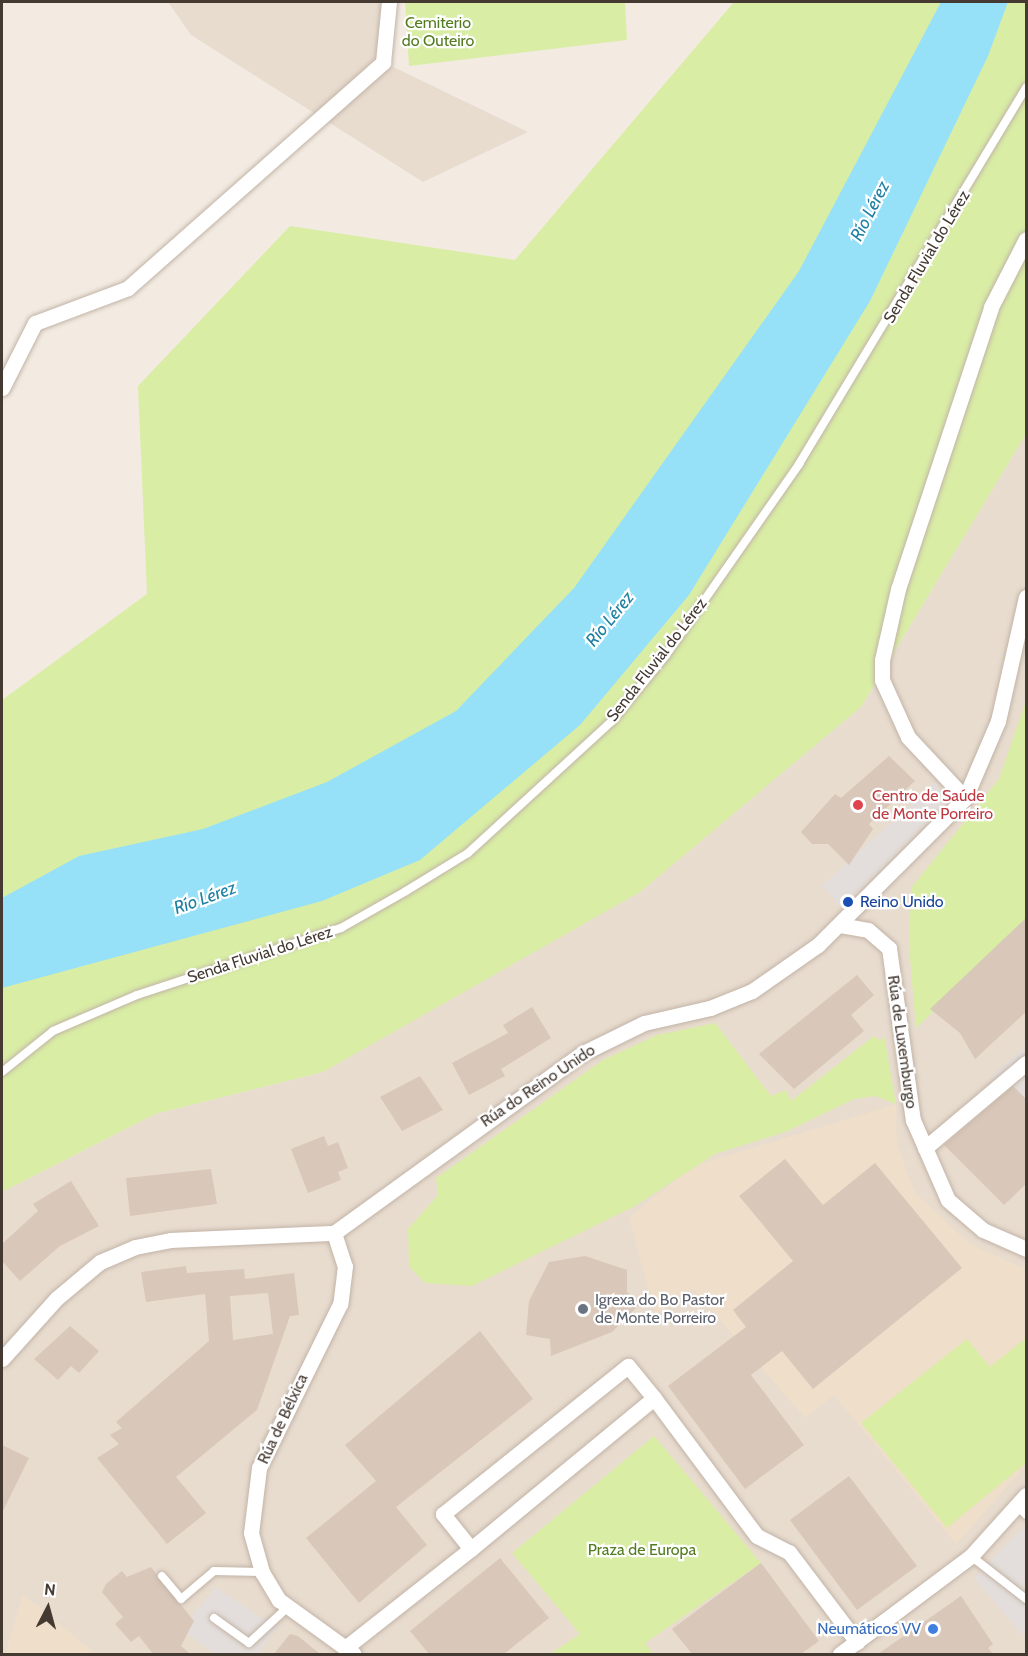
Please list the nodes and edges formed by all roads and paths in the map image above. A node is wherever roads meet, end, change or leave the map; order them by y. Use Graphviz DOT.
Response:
graph roads {
  1 [pos="389,2"];
  2 [pos="1026,87"];
  3 [pos="1026,239"];
  4 [pos="2,388"];
  5 [pos="1026,597"];
  6 [pos="965,798"];
  7 [pos="840,924"];
  8 [pos="2,1072"];
  9 [pos="1023,1073"];
  10 [pos="925,1148"];
  11 [pos="334,1233"];
  12 [pos="1026,1249"];
  13 [pos="2,1359"];
  14 [pos="654,1398"];
  15 [pos="1024,1506"];
  16 [pos="471,1549"];
  17 [pos="971,1557"];
  18 [pos="262,1572"];
  19 [pos="162,1576"];
  20 [pos="1026,1599"];
  21 [pos="288,1606"];
  22 [pos="214,1618"];
  23 [pos="857,1642"];
  24 [pos="350,1651"];
  25 [pos="840,1654"];
  1 -- 4 [label="street"];
  2 -- 8 [label="lane, Senda Fluvial do Lérez"];
  3 -- 6 [label="street"];
  5 -- 6 [label="street, Rúa do Reino Unido"];
  6 -- 7 [label="street, Rúa do Reino Unido"];
  7 -- 10 [label="street, Rúa de Luxemburgo"];
  7 -- 11 [label="street, Rúa do Reino Unido"];
  9 -- 10 [label="street"];
  10 -- 12 [label="street, Rúa de Luxemburgo"];
  11 -- 13 [label="street"];
  11 -- 18 [label="street, Rúa de Bélxica"];
  14 -- 16 [label="street, Rúa de Bélxica"];
  14 -- 16 [label="street"];
  14 -- 23 [label="street"];
  15 -- 17 [label="street"];
  16 -- 24 [label="street, Rúa de Bélxica"];
  17 -- 20 [label="lane"];
  17 -- 23 [label="street"];
  18 -- 19 [label="lane"];
  18 -- 21 [label="street, Rúa de Bélxica"];
  21 -- 22 [label="lane"];
  21 -- 24 [label="street, Rúa de Bélxica"];
  23 -- 25 [label="street"];
}
